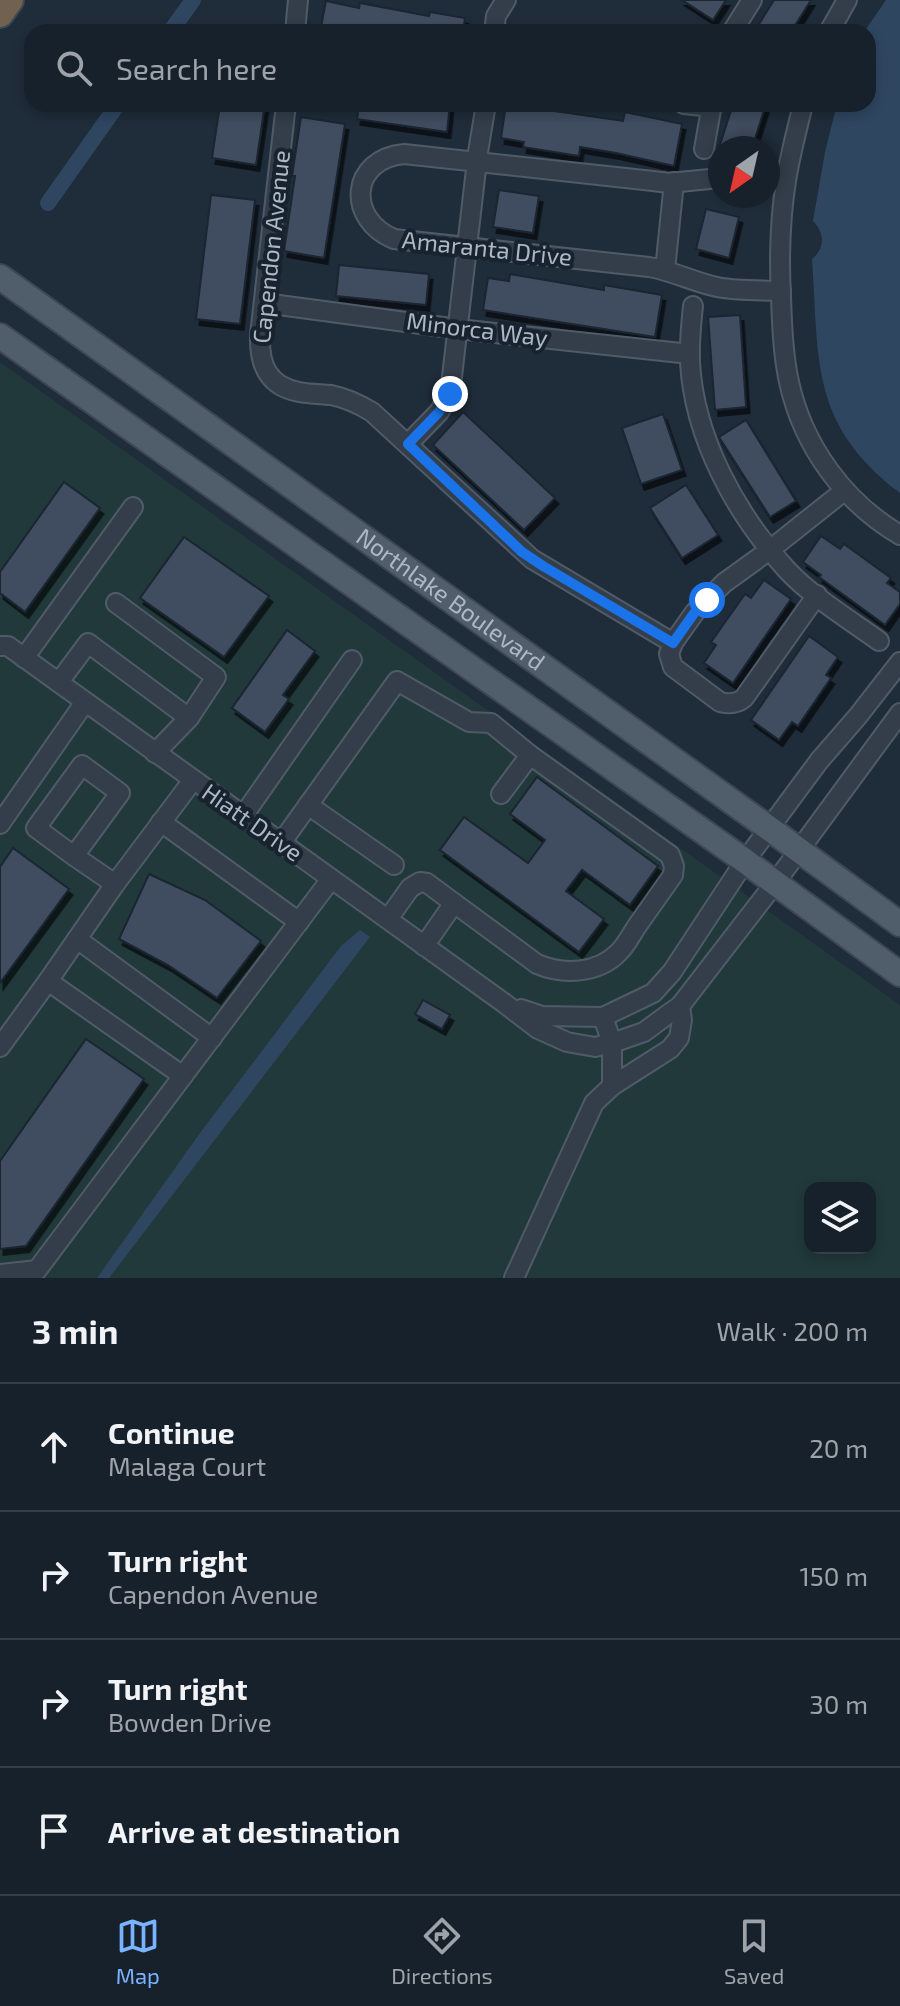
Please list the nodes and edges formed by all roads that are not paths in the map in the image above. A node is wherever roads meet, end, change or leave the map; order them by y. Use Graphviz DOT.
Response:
graph roads {
  1 [pos="10,0"];
  2 [pos="298,0"];
  3 [pos="506,0"];
  4 [pos="752,0"];
  5 [pos="847,0"];
  6 [pos="0,14"];
  7 [pos="296,24"];
  8 [pos="495,24"];
  9 [pos="737,24"];
  10 [pos="834,24"];
  11 [pos="285,112"];
  12 [pos="485,112"];
  13 [pos="711,112"];
  14 [pos="800,112"];
  15 [pos="704,149"];
  16 [pos="477,162"];
  17 [pos="780,175"];
  18 [pos="708,179"];
  19 [pos="674,182"];
  20 [pos="778,208"];
  21 [pos="467,247"];
  22 [pos="665,270"];
  23 [pos="0,277"];
  24 [pos="781,291"];
  25 [pos="264,303"];
  26 [pos="693,306"];
  27 [pos="458,329"];
  28 [pos="0,336"];
  29 [pos="690,354"];
  30 [pos="408,444"];
  31 [pos="844,491"];
  32 [pos="133,507"];
  33 [pos="900,535"];
  34 [pos="771,549"];
  35 [pos="817,595"];
  36 [pos="116,603"];
  37 [pos="879,641"];
  38 [pos="673,643"];
  39 [pos="0,646"];
  40 [pos="24,658"];
  41 [pos="352,660"];
  42 [pos="900,662"];
  43 [pos="59,682"];
  44 [pos="85,702"];
  45 [pos="900,713"];
  46 [pos="189,718"];
  47 [pos="155,753"];
  48 [pos="530,755"];
  49 [pos="193,780"];
  50 [pos="501,794"];
  51 [pos="308,805"];
  52 [pos="243,816"];
  53 [pos="161,822"];
  54 [pos="0,824"];
  55 [pos="770,829"];
  56 [pos="281,843"];
  57 [pos="799,850"];
  58 [pos="74,856"];
  59 [pos="745,861"];
  60 [pos="394,865"];
  61 [pos="331,879"];
  62 [pos="775,883"];
  63 [pos="115,884"];
  64 [pos="454,903"];
  65 [pos="388,919"];
  66 [pos="299,922"];
  67 [pos="900,924"];
  68 [pos="77,939"];
  69 [pos="424,946"];
  70 [pos="900,974"];
  71 [pos="48,981"];
  72 [pos="504,1003"];
  73 [pos="680,1006"];
  74 [pos="603,1017"];
  75 [pos="212,1038"];
  76 [pos="612,1043"];
  77 [pos="0,1047"];
  78 [pos="183,1076"];
  79 [pos="612,1086"];
  80 [pos="0,1274"];
  81 [pos="514,1278"];
  1 -- 6 [label="highway"];
  2 -- 7 [label="street"];
  3 -- 8 [label="street"];
  4 -- 9 [label="street"];
  5 -- 10 [label="street"];
  11 -- 25 [label="street, Capendon Avenue"];
  12 -- 16 [label="street"];
  13 -- 15 [label="street"];
  14 -- 17 [label="street"];
  16 -- 19 [label="street, Amaranta Drive"];
  16 -- 21 [label="street"];
  16 -- 21 [label="street, Amaranta Drive"];
  18 -- 19 [label="street, Amaranta Drive"];
  19 -- 22 [label="street"];
  20 -- 24 [label="street"];
  21 -- 22 [label="street, Amaranta Drive"];
  21 -- 27 [label="street"];
  22 -- 24 [label="street, Amaranta Drive"];
  23 -- 55 [label="main road, Northlake Boulevard"];
  24 -- 31 [label="street"];
  25 -- 27 [label="street, Minorca Way"];
  25 -- 30 [label="street, Capendon Avenue"];
  26 -- 29 [label="street"];
  27 -- 29 [label="street, Minorca Way"];
  27 -- 30 [label="street"];
  28 -- 59 [label="main road, Northlake Boulevard"];
  29 -- 34 [label="street"];
  30 -- 38 [label="street, Capendon Avenue"];
  31 -- 33 [label="street"];
  31 -- 34 [label="street"];
  32 -- 40 [label="street"];
  34 -- 35 [label="street"];
  34 -- 38 [label="street"];
  35 -- 37 [label="street"];
  35 -- 38 [label="street"];
  36 -- 46 [label="street"];
  39 -- 40 [label="street, Hiatt Drive"];
  40 -- 43 [label="street, Hiatt Drive"];
  41 -- 52 [label="street"];
  42 -- 55 [label="street, Hiatt Drive"];
  43 -- 44 [label="street, Hiatt Drive"];
  43 -- 46 [label="street"];
  44 -- 47 [label="street, Hiatt Drive"];
  44 -- 54 [label="street"];
  45 -- 57 [label="street, Hiatt Drive"];
  46 -- 47 [label="street"];
  47 -- 49 [label="street, Hiatt Drive"];
  48 -- 50 [label="street"];
  48 -- 51 [label="street"];
  48 -- 64 [label="street"];
  49 -- 52 [label="street, Hiatt Drive"];
  49 -- 53 [label="street"];
  51 -- 56 [label="street"];
  51 -- 60 [label="street"];
  52 -- 56 [label="street, Hiatt Drive"];
  53 -- 63 [label="street"];
  53 -- 66 [label="street"];
  55 -- 57 [label="main road, Northlake Boulevard"];
  55 -- 59 [label="street, Hiatt Drive"];
  56 -- 61 [label="street, Hiatt Drive"];
  57 -- 62 [label="street, Hiatt Drive"];
  57 -- 67 [label="main road, Northlake Boulevard"];
  58 -- 58 [label="street"];
  58 -- 63 [label="street"];
  59 -- 62 [label="main road, Northlake Boulevard"];
  59 -- 74 [label="street, Hiatt Drive"];
  61 -- 65 [label="street, Hiatt Drive"];
  61 -- 66 [label="street"];
  62 -- 70 [label="main road, Northlake Boulevard"];
  62 -- 73 [label="street, Hiatt Drive"];
  63 -- 68 [label="street"];
  64 -- 65 [label="street"];
  64 -- 69 [label="street"];
  65 -- 69 [label="street, Hiatt Drive"];
  66 -- 75 [label="street"];
  68 -- 71 [label="street"];
  68 -- 75 [label="street"];
  69 -- 72 [label="street, Hiatt Drive"];
  71 -- 77 [label="street"];
  71 -- 78 [label="street"];
  72 -- 74 [label="street, Hiatt Drive"];
  72 -- 76 [label="street, Hiatt Drive"];
  73 -- 76 [label="street, Hiatt Drive"];
  73 -- 79 [label="street"];
  74 -- 76 [label="street"];
  75 -- 78 [label="street"];
  76 -- 79 [label="street"];
  78 -- 80 [label="street"];
  79 -- 81 [label="street"];
}
